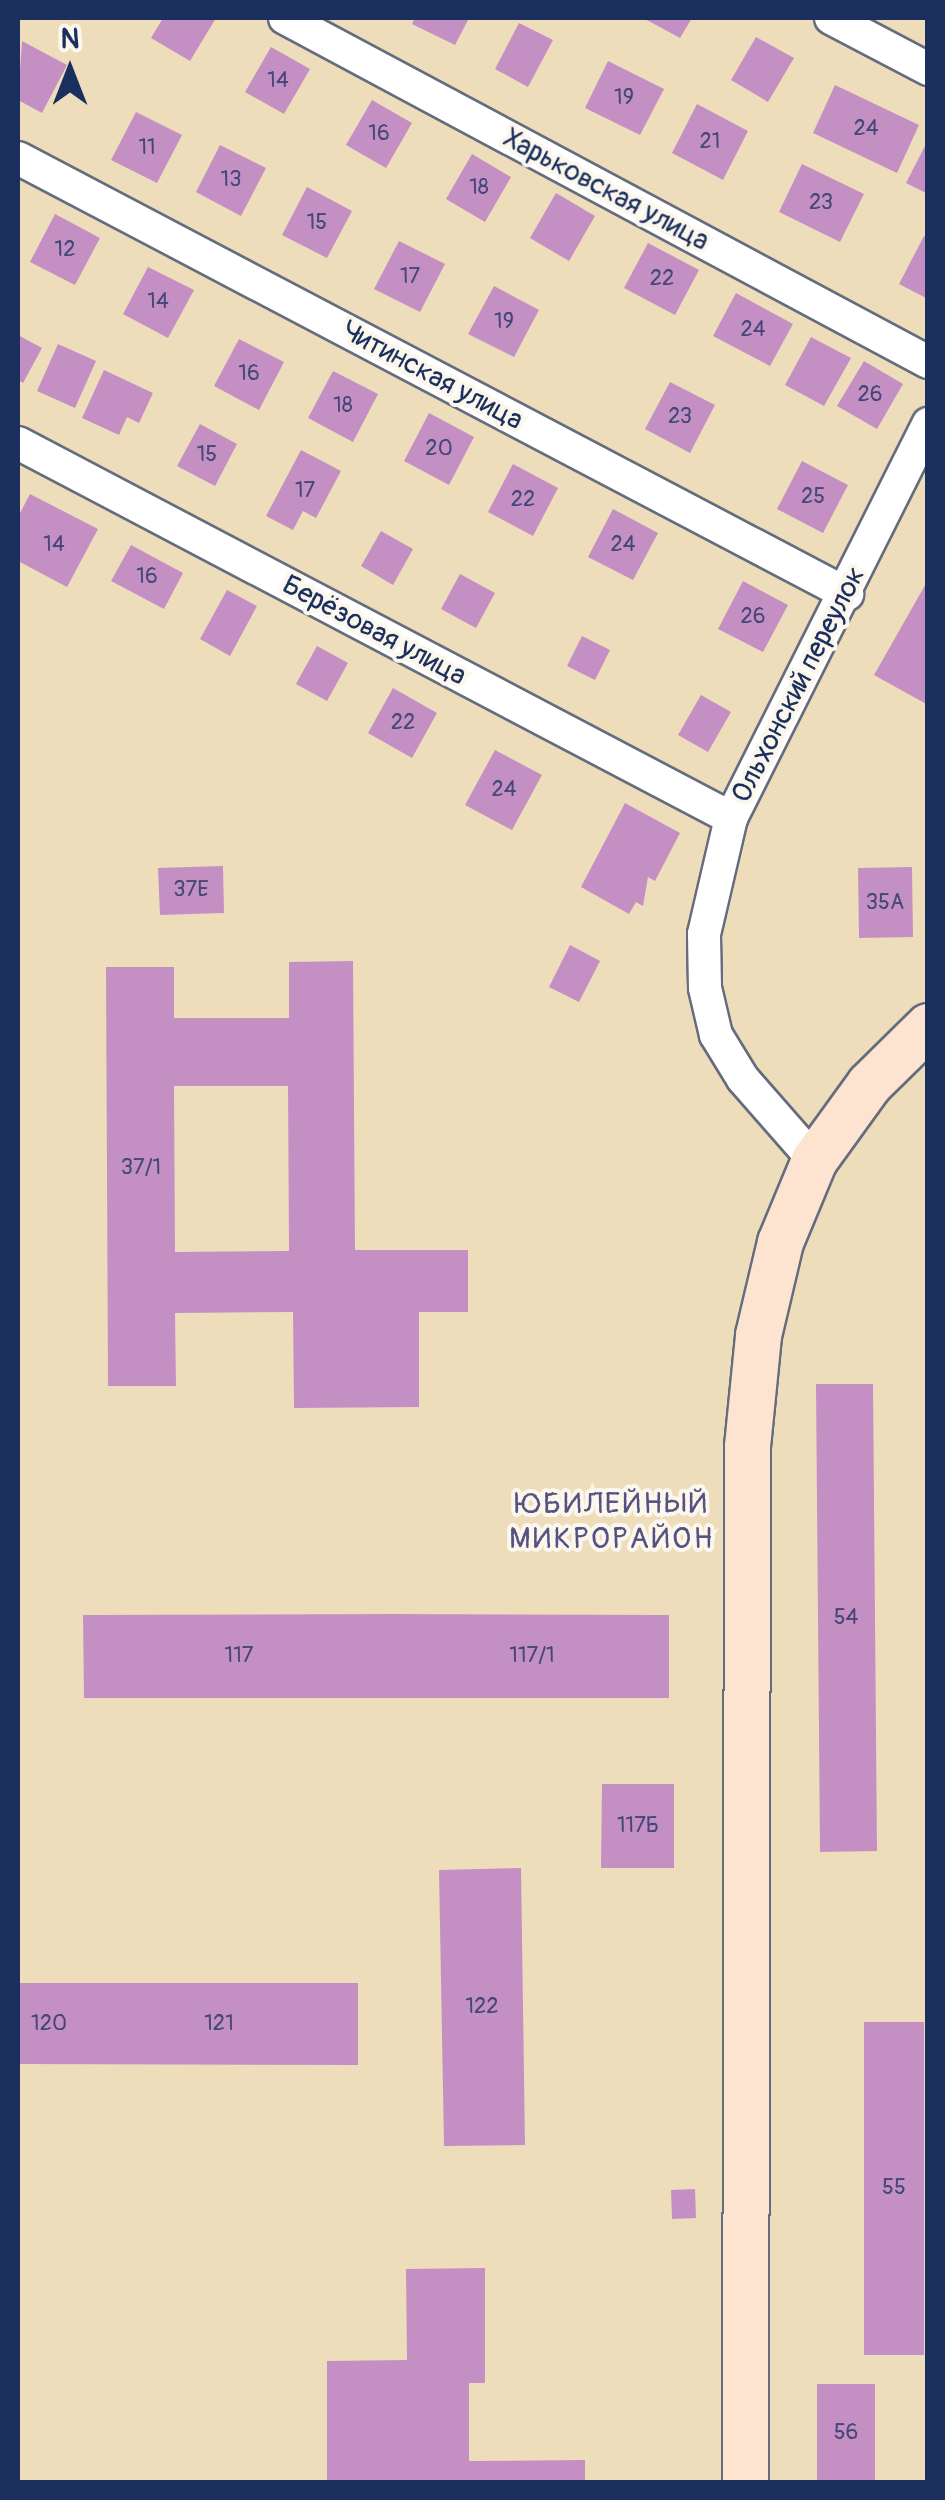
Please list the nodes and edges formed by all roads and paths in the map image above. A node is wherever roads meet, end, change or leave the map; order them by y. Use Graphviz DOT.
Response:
graph roads {
  1 [pos="285,18"];
  2 [pos="831,18"];
  3 [pos="928,69"];
  4 [pos="18,158"];
  5 [pos="928,362"];
  6 [pos="928,424"];
  7 [pos="18,443"];
  8 [pos="847,594"];
  9 [pos="731,818"];
  10 [pos="928,1026"];
  11 [pos="814,1160"];
  12 [pos="745,2482"];
  1 -- 5 [label="street, Харьковская улица"];
  2 -- 3 [label="street"];
  4 -- 8 [label="street, Читинская улица"];
  6 -- 8 [label="street, Ольхонский переулок"];
  7 -- 9 [label="street, Берёзовая улица"];
  8 -- 9 [label="street, Ольхонский переулок"];
  9 -- 11 [label="street, Ольхонский переулок"];
  10 -- 11 [label="street"];
  11 -- 12 [label="street"];
}
